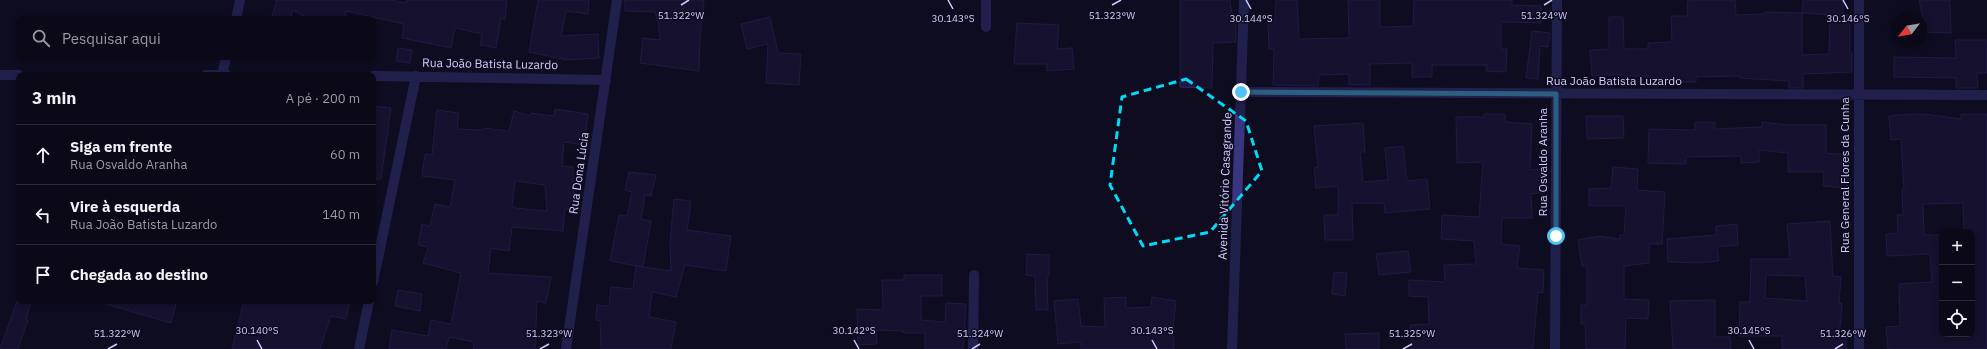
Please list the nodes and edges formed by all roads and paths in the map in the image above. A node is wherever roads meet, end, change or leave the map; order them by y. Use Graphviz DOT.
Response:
graph roads {
  1 [pos="240,0"];
  2 [pos="617,0"];
  3 [pos="986,0"];
  4 [pos="1244,0"];
  5 [pos="1557,0"];
  6 [pos="1858,0"];
  7 [pos="237,16"];
  8 [pos="986,27"];
  9 [pos="225,60"];
  10 [pos="223,72"];
  11 [pos="0,75"];
  12 [pos="16,75"];
  13 [pos="376,76"];
  14 [pos="416,76"];
  15 [pos="606,80"];
  16 [pos="1241,92"];
  17 [pos="1556,94"];
  18 [pos="1858,95"];
  19 [pos="1987,95"];
  20 [pos="376,268"];
  21 [pos="974,275"];
  22 [pos="368,304"];
  23 [pos="359,349"];
  24 [pos="566,349"];
  25 [pos="974,349"];
  26 [pos="1232,349"];
  27 [pos="1555,349"];
  28 [pos="1858,349"];
  1 -- 7 [label="street"];
  2 -- 15 [label="street, Rua Dona Lúcia"];
  3 -- 8 [label="street"];
  4 -- 16 [label="street, Avenida Vitório Casagrande"];
  5 -- 17 [label="street, Rua Osvaldo Aranha"];
  6 -- 18 [label="street, Rua General Flores da Cunha"];
  9 -- 10 [label="street"];
  11 -- 12 [label="street"];
  13 -- 14 [label="street, Rua João Batista Luzardo"];
  14 -- 15 [label="street, Rua João Batista Luzardo"];
  14 -- 20 [label="street"];
  15 -- 24 [label="street, Rua Dona Lúcia"];
  16 -- 17 [label="street, Rua João Batista Luzardo"];
  16 -- 26 [label="street, Avenida Vitório Casagrande"];
  17 -- 18 [label="street, Rua João Batista Luzardo"];
  17 -- 27 [label="street, Rua Osvaldo Aranha"];
  18 -- 19 [label="street, Rua João Batista Luzardo"];
  18 -- 28 [label="street, Rua General Flores da Cunha"];
  21 -- 25 [label="street"];
  22 -- 23 [label="street"];
}
